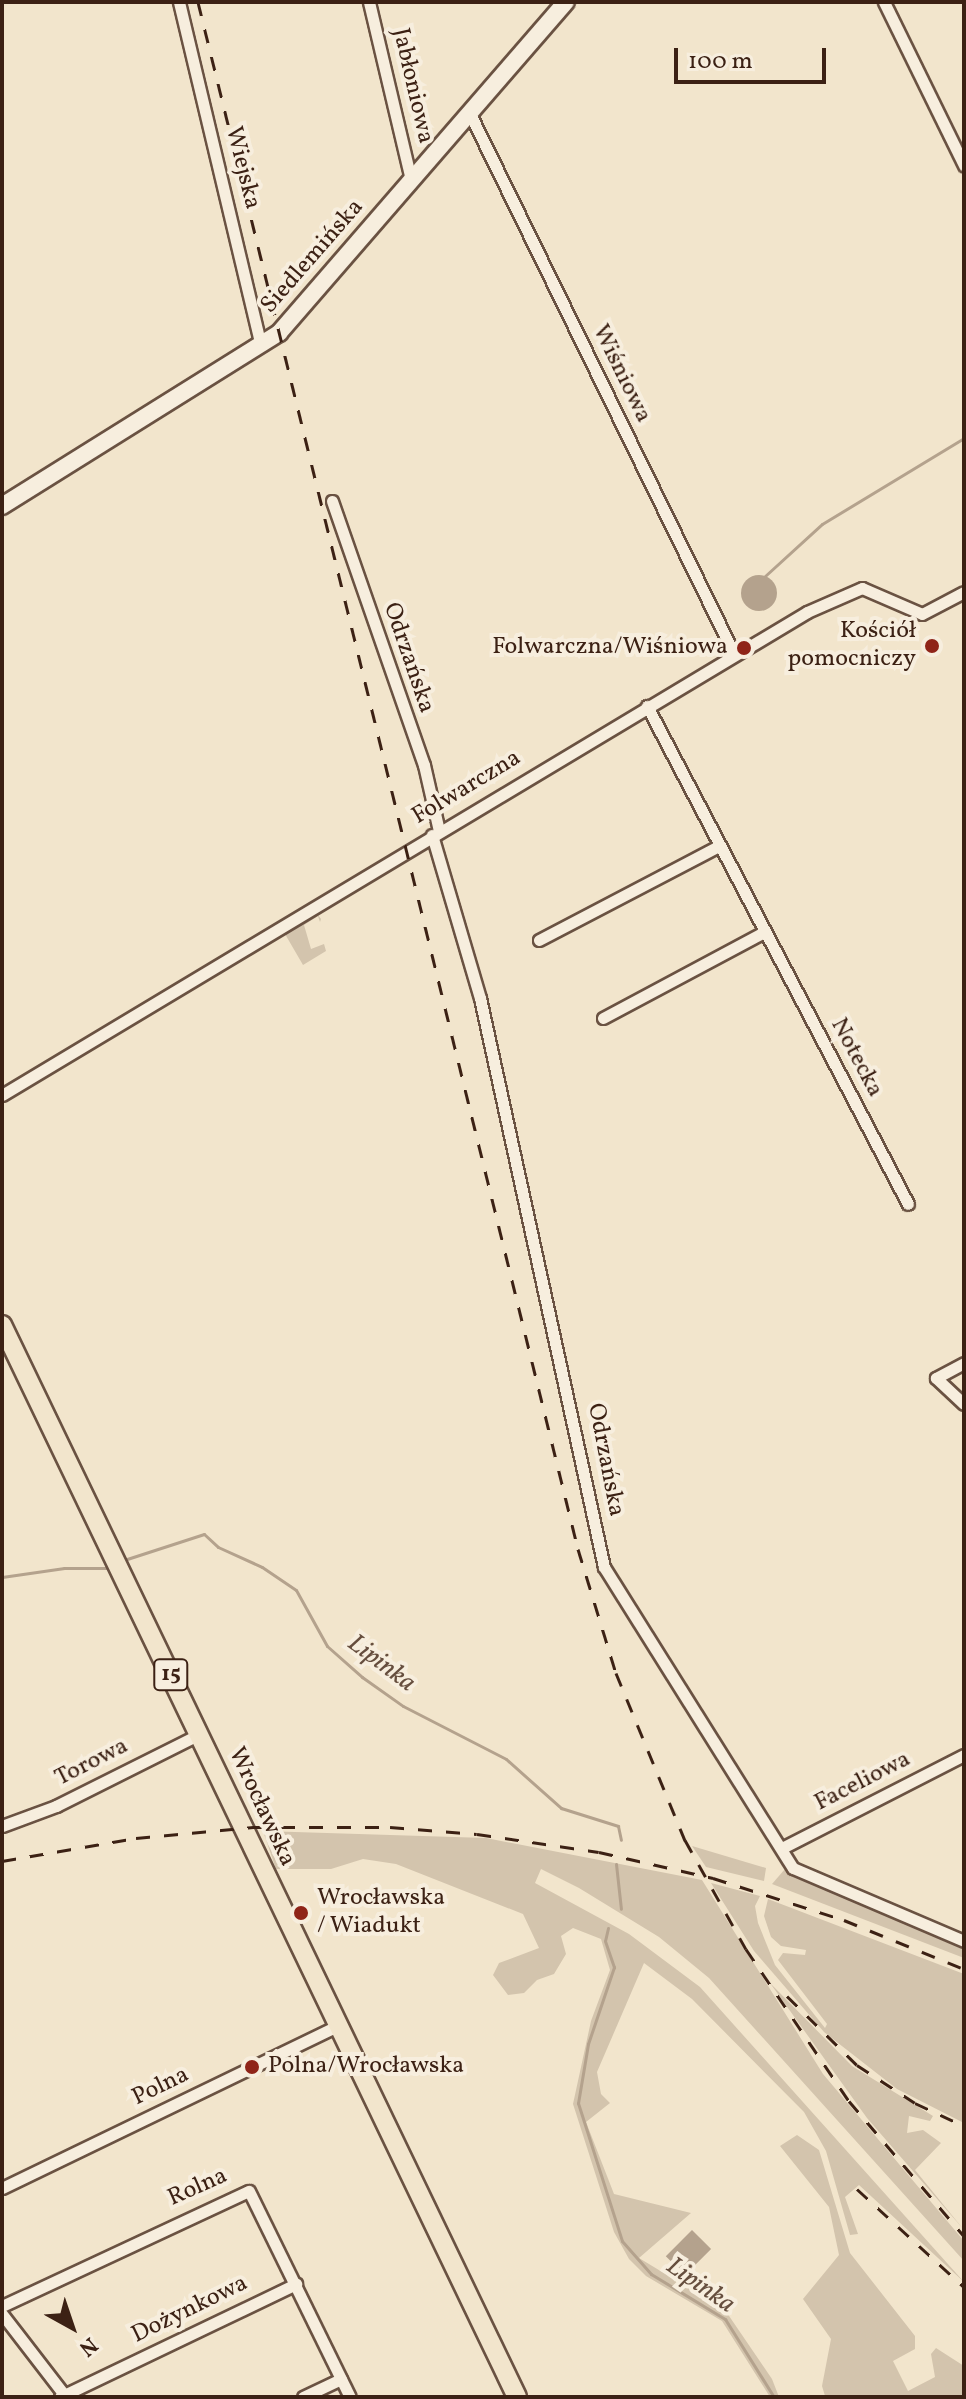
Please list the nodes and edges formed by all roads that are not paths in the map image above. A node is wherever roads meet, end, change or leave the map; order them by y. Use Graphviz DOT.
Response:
graph roads {
  1 [pos="179,2"];
  2 [pos="369,2"];
  3 [pos="566,2"];
  4 [pos="884,2"];
  5 [pos="469,112"];
  6 [pos="964,165"];
  7 [pos="411,180"];
  8 [pos="261,345"];
  9 [pos="332,501"];
  10 [pos="2,506"];
  11 [pos="964,592"];
  12 [pos="734,654"];
  13 [pos="647,706"];
  14 [pos="435,833"];
  15 [pos="719,846"];
  16 [pos="764,932"];
  17 [pos="539,940"];
  18 [pos="603,1018"];
  19 [pos="2,1095"];
  20 [pos="908,1204"];
  21 [pos="2,1325"];
  22 [pos="964,1363"];
  23 [pos="964,1404"];
  24 [pos="200,1734"];
  25 [pos="964,1755"];
  26 [pos="2,1826"];
  27 [pos="782,1848"];
  28 [pos="964,1941"];
  29 [pos="339,2025"];
  30 [pos="2,2188"];
  31 [pos="296,2284"];
  32 [pos="2,2306"];
  33 [pos="2,2314"];
  34 [pos="341,2379"];
  35 [pos="64,2396"];
  36 [pos="303,2397"];
  37 [pos="350,2397"];
  38 [pos="517,2397"];
  1 -- 8 [label="street, Wiejska"];
  2 -- 7 [label="street, Jabłoniowa"];
  3 -- 5 [label="street, Siedlemińska"];
  4 -- 6 [label="street"];
  5 -- 7 [label="street, Siedlemińska"];
  5 -- 12 [label="street, Wiśniowa"];
  7 -- 8 [label="street, Siedlemińska"];
  8 -- 10 [label="street, Siedlemińska"];
  9 -- 14 [label="street, Odrzańska"];
  11 -- 12 [label="street, Folwarczna"];
  12 -- 13 [label="street, Folwarczna"];
  13 -- 14 [label="street, Folwarczna"];
  13 -- 15 [label="street, Notecka"];
  14 -- 19 [label="street, Folwarczna"];
  14 -- 27 [label="street, Odrzańska"];
  15 -- 16 [label="street, Notecka"];
  15 -- 17 [label="street"];
  16 -- 18 [label="street"];
  16 -- 20 [label="street, Notecka"];
  21 -- 24 [label="main road, Wrocławska / 15"];
  22 -- 23 [label="street"];
  24 -- 26 [label="street, Torowa"];
  24 -- 29 [label="main road, Wrocławska / 15"];
  25 -- 27 [label="street, Faceliowa"];
  27 -- 28 [label="street, Odrzańska"];
  29 -- 30 [label="street, Polna"];
  29 -- 38 [label="main road, Wrocławska / 15"];
  31 -- 32 [label="street, Rolna"];
  31 -- 34 [label="street, Rolna"];
  31 -- 35 [label="street, Dożynkowa"];
  33 -- 35 [label="street"];
  34 -- 36 [label="street"];
  34 -- 37 [label="street, Rolna"];
}
